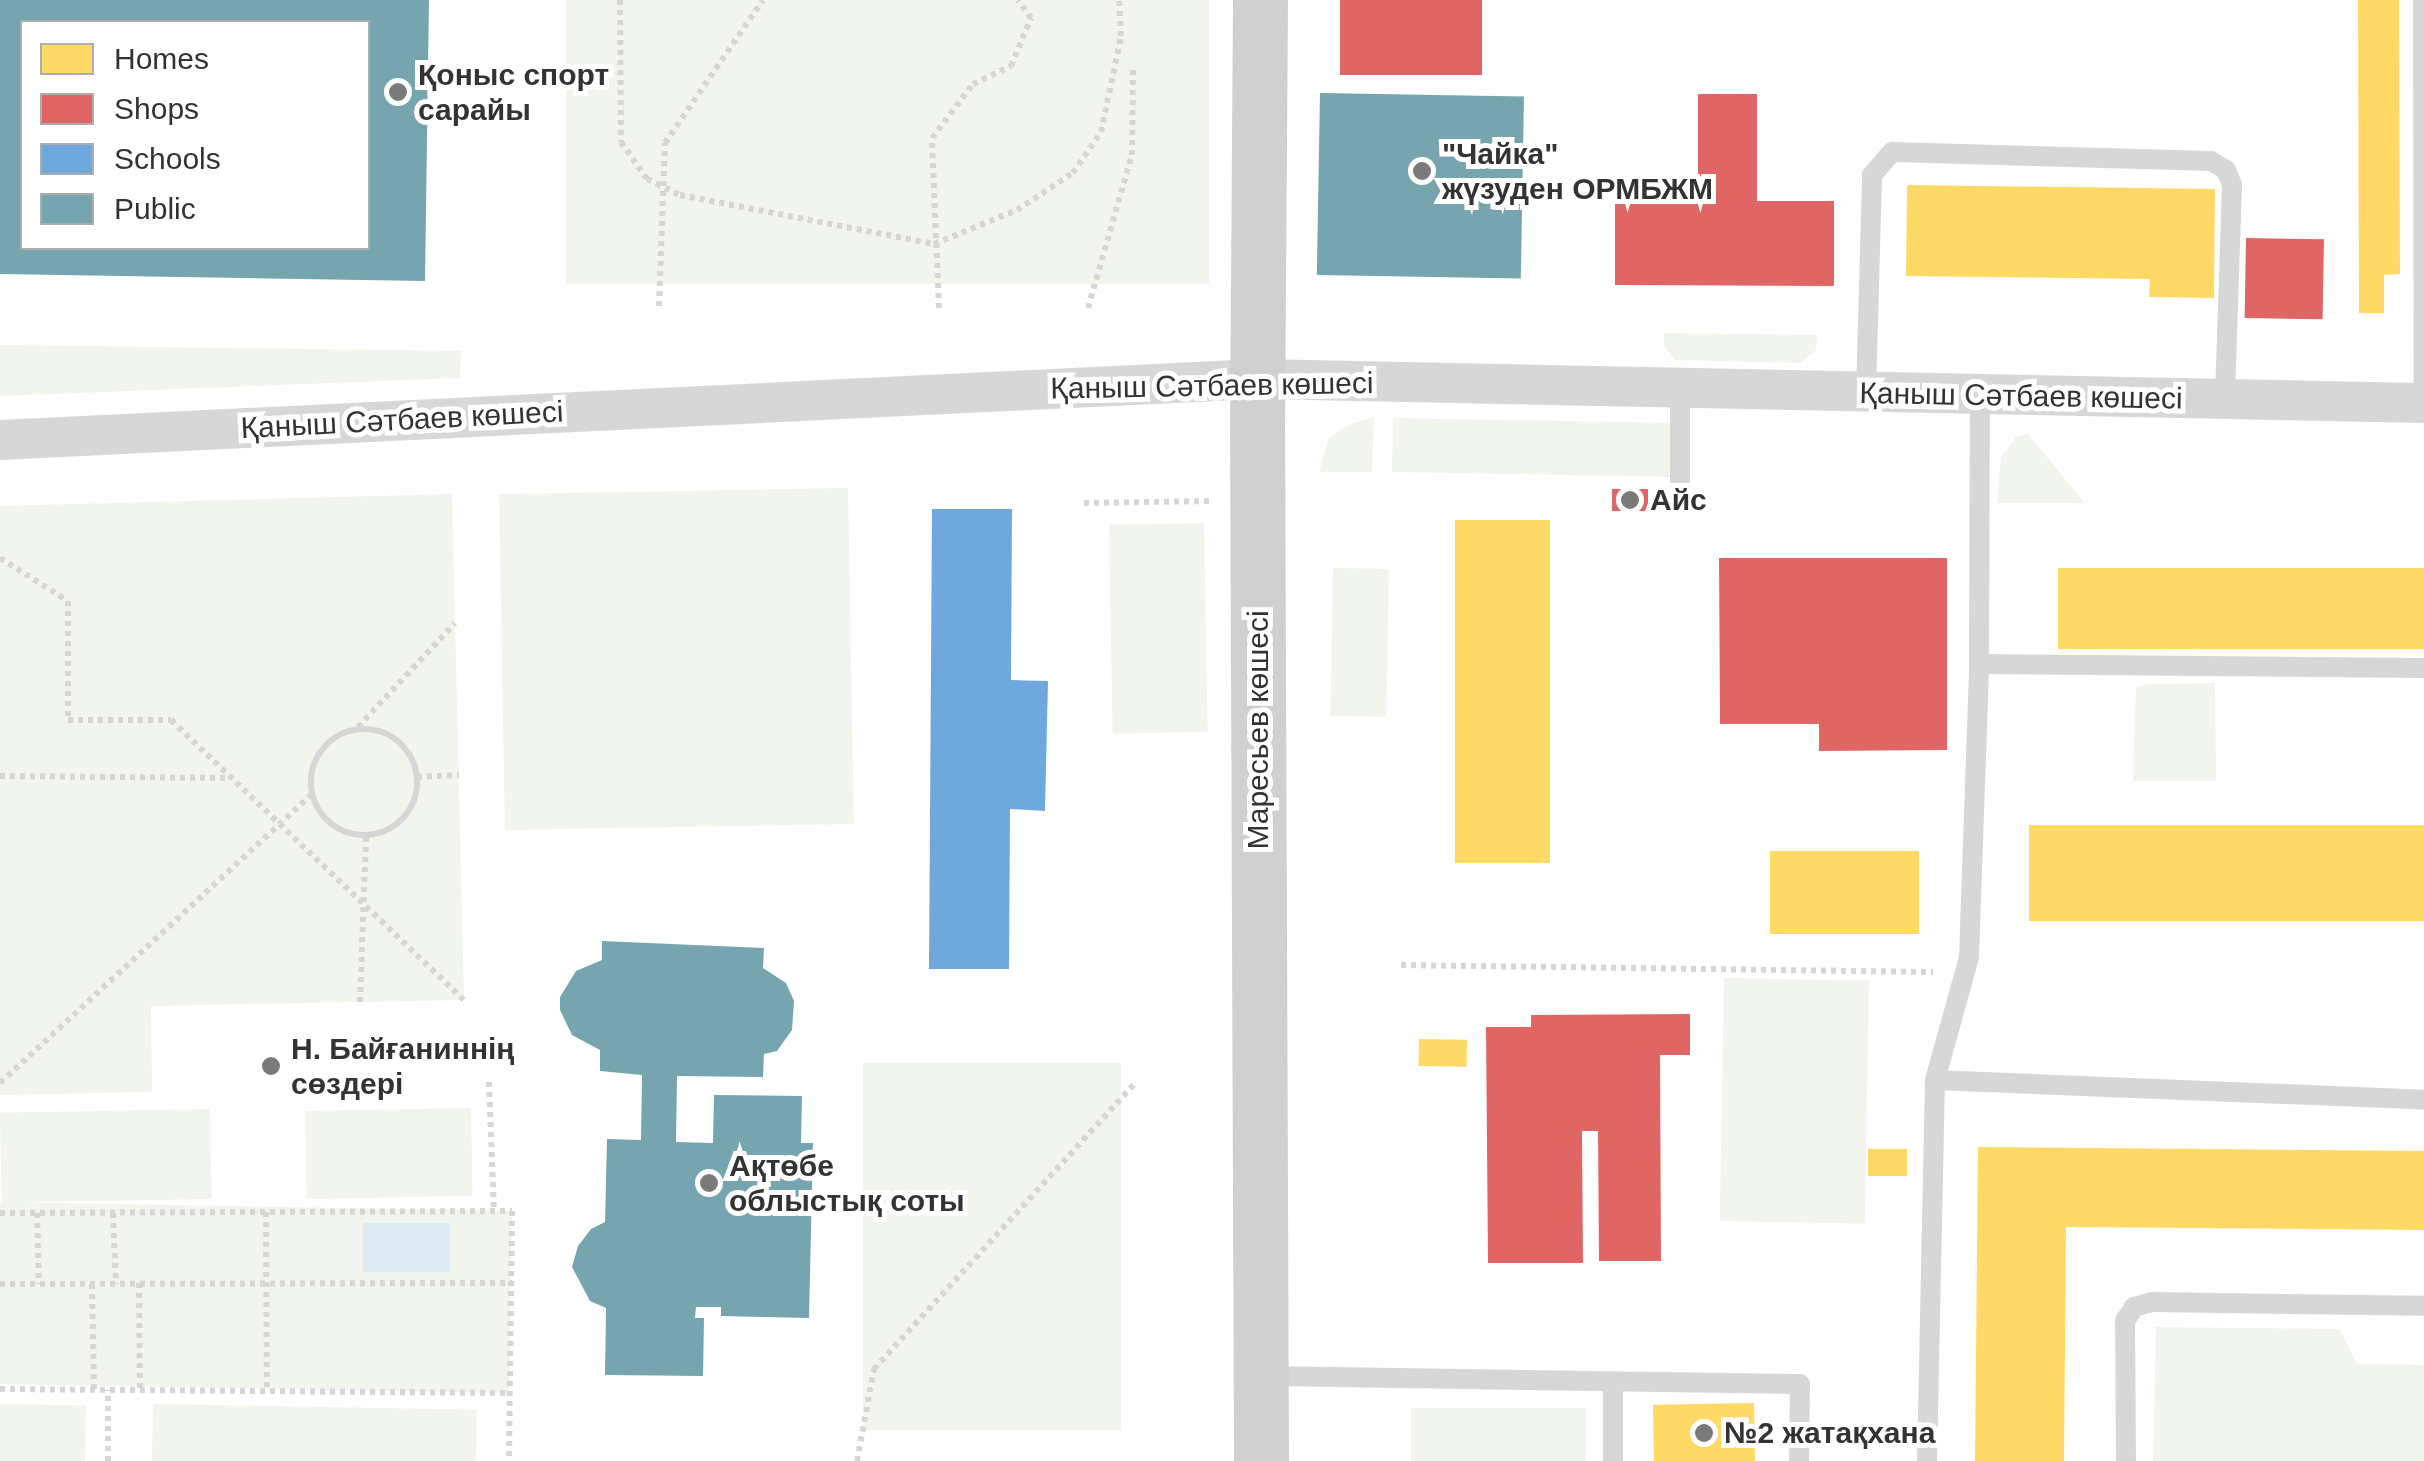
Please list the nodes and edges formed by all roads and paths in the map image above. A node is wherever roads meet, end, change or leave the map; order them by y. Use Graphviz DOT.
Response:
graph roads {
  1 [pos="620,0"];
  2 [pos="763,0"];
  3 [pos="1018,0"];
  4 [pos="1119,0"];
  5 [pos="1260,0"];
  6 [pos="2423,0"];
  7 [pos="1133,67"];
  8 [pos="659,306"];
  9 [pos="939,308"];
  10 [pos="1088,308"];
  11 [pos="1257,379"];
  12 [pos="1680,389"];
  13 [pos="1866,393"];
  14 [pos="1980,395"];
  15 [pos="2225,399"];
  16 [pos="2424,403"];
  17 [pos="0,440"];
  18 [pos="1680,495"];
  19 [pos="1220,500"];
  20 [pos="1084,503"];
  21 [pos="0,558"];
  22 [pos="455,624"];
  23 [pos="1979,664"];
  24 [pos="2424,668"];
  25 [pos="357,728"];
  26 [pos="0,776"];
  27 [pos="458,776"];
  28 [pos="417,777"];
  29 [pos="232,778"];
  30 [pos="311,795"];
  31 [pos="280,824"];
  32 [pos="366,836"];
  33 [pos="364,903"];
  34 [pos="1401,965"];
  35 [pos="1965,972"];
  36 [pos="464,1000"];
  37 [pos="360,1002"];
  38 [pos="1935,1080"];
  39 [pos="1137,1081"];
  40 [pos="0,1082"];
  41 [pos="489,1082"];
  42 [pos="2424,1100"];
  43 [pos="494,1211"];
  44 [pos="113,1212"];
  45 [pos="266,1212"];
  46 [pos="0,1213"];
  47 [pos="37,1213"];
  48 [pos="139,1283"];
  49 [pos="266,1283"];
  50 [pos="512,1283"];
  51 [pos="0,1284"];
  52 [pos="39,1284"];
  53 [pos="92,1284"];
  54 [pos="116,1284"];
  55 [pos="2424,1306"];
  56 [pos="1261,1376"];
  57 [pos="1613,1382"];
  58 [pos="0,1389"];
  59 [pos="94,1390"];
  60 [pos="108,1390"];
  61 [pos="140,1390"];
  62 [pos="267,1391"];
  63 [pos="510,1393"];
  64 [pos="108,1461"];
  65 [pos="509,1461"];
  66 [pos="857,1461"];
  67 [pos="1261,1461"];
  68 [pos="1613,1461"];
  69 [pos="1799,1461"];
  70 [pos="1928,1461"];
  71 [pos="2126,1461"];
  1 -- 4 [label="path"];
  2 -- 8 [label="path"];
  3 -- 9 [label="path"];
  5 -- 11 [label="street, Маресьев көшесі"];
  6 -- 16 [label="lane"];
  7 -- 10 [label="path"];
  11 -- 12 [label="street, Қаныш Сәтбаев көшесі"];
  11 -- 17 [label="street, Қаныш Сәтбаев көшесі"];
  11 -- 56 [label="street, Маресьев көшесі"];
  12 -- 13 [label="street, Қаныш Сәтбаев көшесі"];
  12 -- 18 [label="lane"];
  13 -- 14 [label="street, Қаныш Сәтбаев көшесі"];
  13 -- 15 [label="lane"];
  14 -- 15 [label="street, Қаныш Сәтбаев көшесі"];
  14 -- 23 [label="lane"];
  15 -- 16 [label="street, Қаныш Сәтбаев көшесі"];
  19 -- 20 [label="path"];
  21 -- 29 [label="path"];
  22 -- 25 [label="path"];
  23 -- 24 [label="lane"];
  23 -- 35 [label="lane"];
  25 -- 28 [label="path"];
  25 -- 30 [label="path"];
  26 -- 29 [label="path"];
  27 -- 28 [label="path"];
  28 -- 32 [label="path"];
  29 -- 31 [label="path"];
  30 -- 31 [label="path"];
  30 -- 32 [label="path"];
  31 -- 33 [label="path"];
  31 -- 40 [label="path"];
  32 -- 33 [label="path"];
  33 -- 36 [label="path"];
  33 -- 37 [label="path"];
  34 -- 35 [label="path"];
  35 -- 38 [label="lane"];
  38 -- 42 [label="lane"];
  38 -- 70 [label="lane"];
  39 -- 66 [label="path"];
  41 -- 43 [label="path"];
  43 -- 45 [label="path"];
  43 -- 50 [label="path"];
  44 -- 45 [label="path"];
  44 -- 47 [label="path"];
  44 -- 54 [label="path"];
  45 -- 49 [label="path"];
  46 -- 47 [label="path"];
  47 -- 52 [label="path"];
  48 -- 49 [label="path"];
  48 -- 54 [label="path"];
  48 -- 61 [label="path"];
  49 -- 50 [label="path"];
  49 -- 62 [label="path"];
  50 -- 63 [label="path"];
  51 -- 52 [label="path"];
  52 -- 53 [label="path"];
  53 -- 54 [label="path"];
  53 -- 59 [label="path"];
  55 -- 71 [label="lane"];
  56 -- 57 [label="lane"];
  56 -- 67 [label="street, Маресьев көшесі"];
  57 -- 68 [label="lane"];
  57 -- 69 [label="lane"];
  58 -- 59 [label="path"];
  59 -- 60 [label="path"];
  60 -- 61 [label="path"];
  60 -- 64 [label="path"];
  61 -- 62 [label="path"];
  62 -- 63 [label="path"];
  63 -- 65 [label="path"];
}
